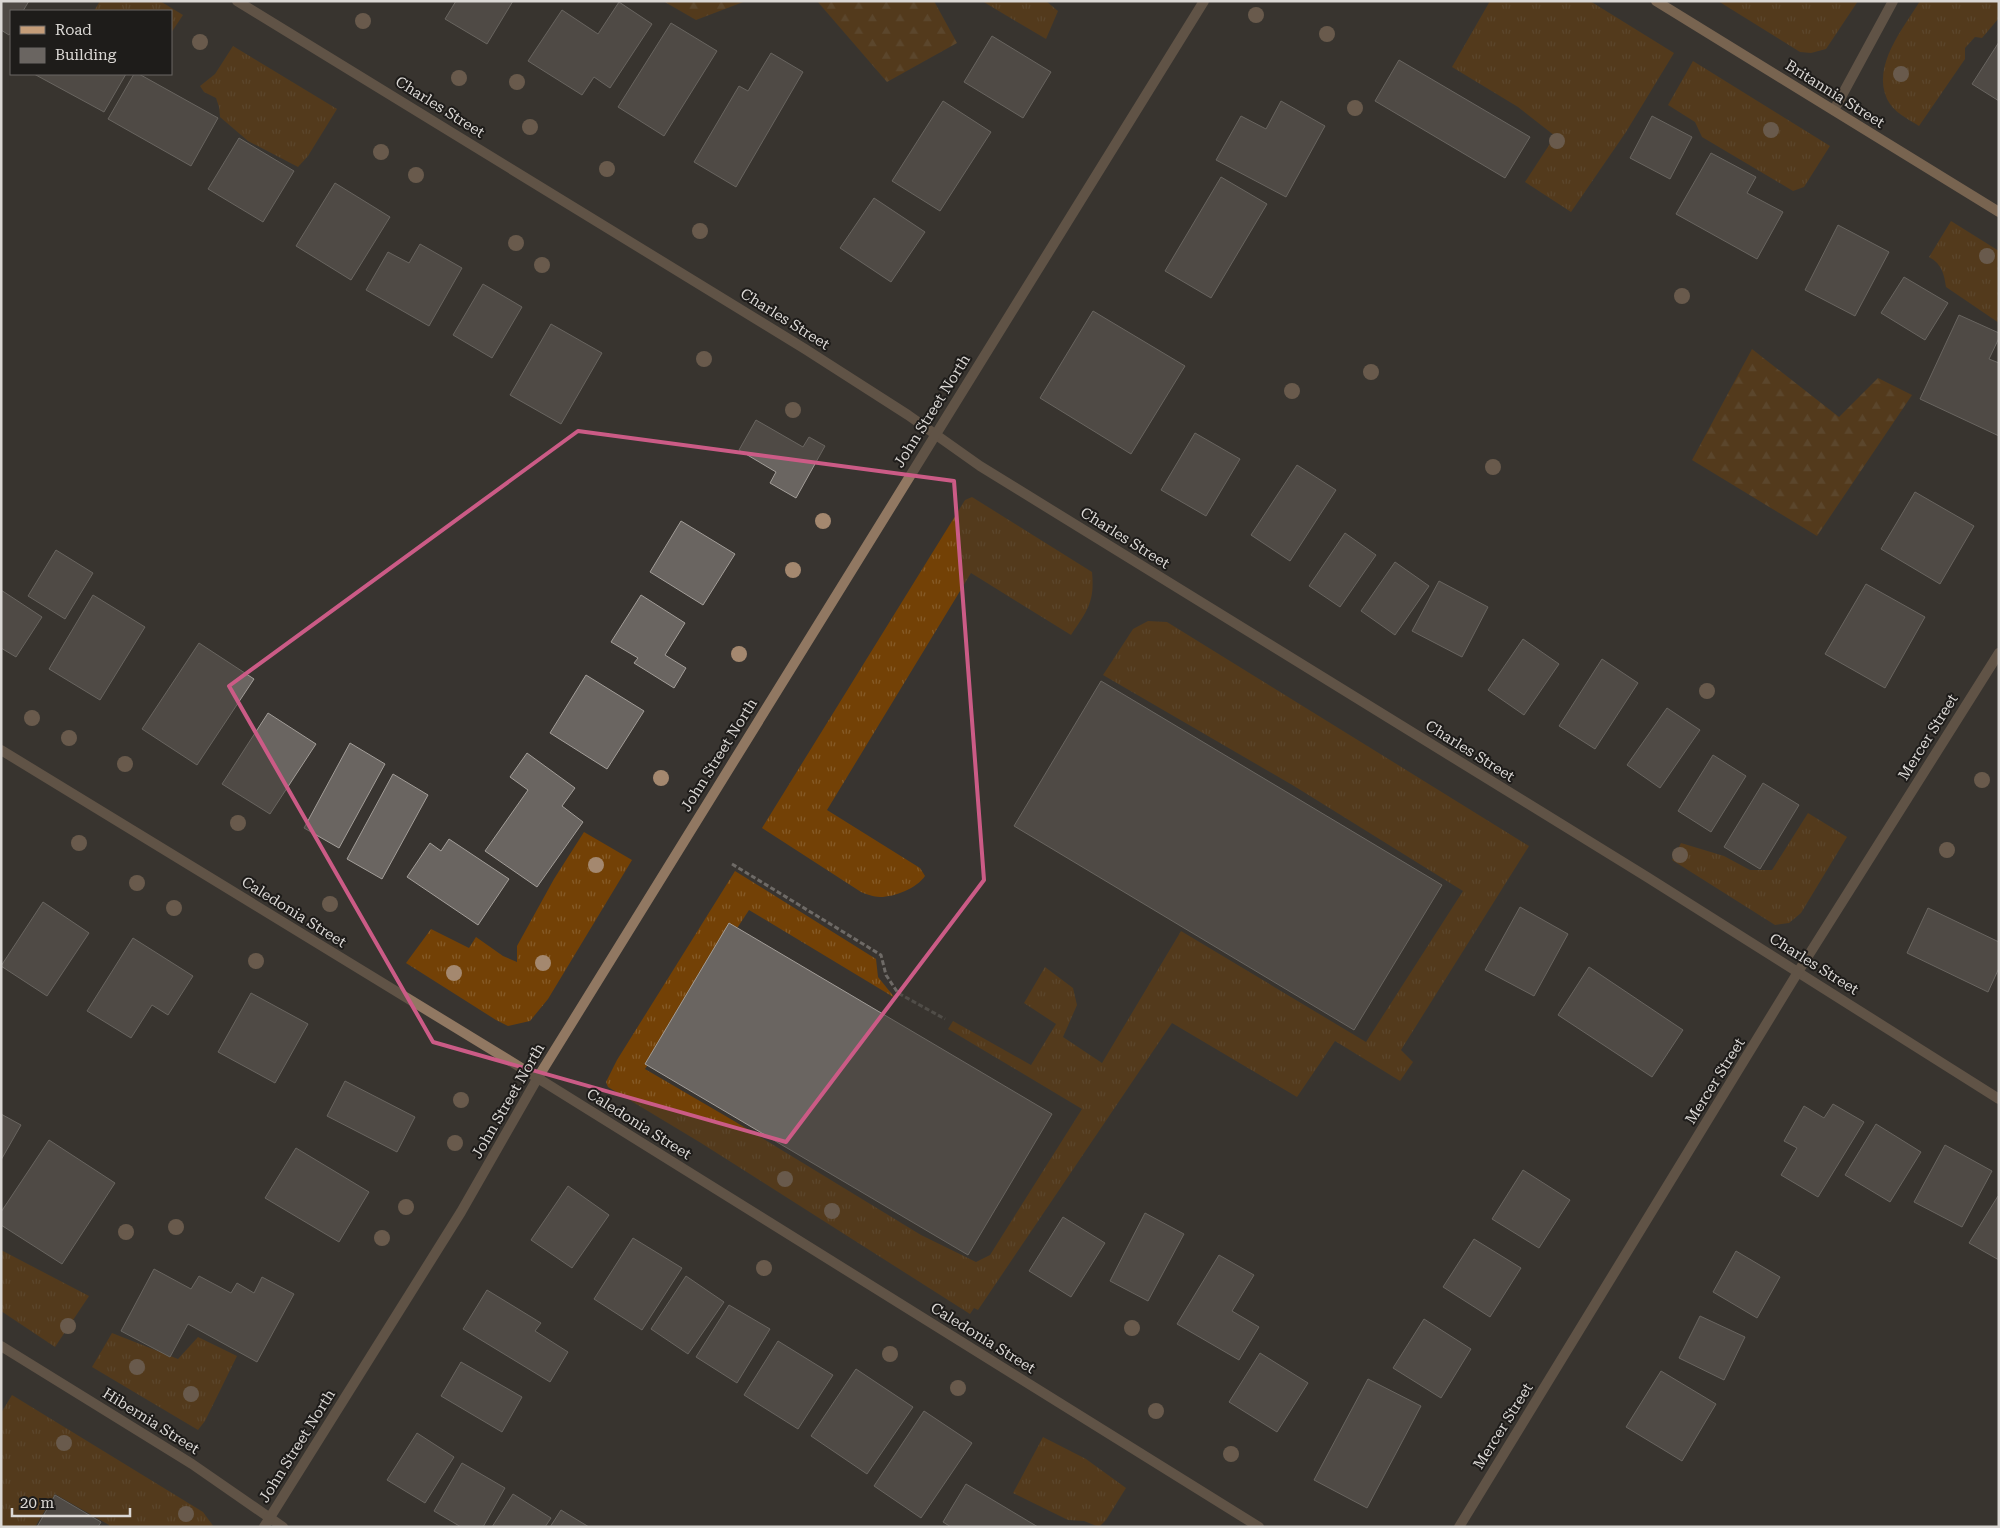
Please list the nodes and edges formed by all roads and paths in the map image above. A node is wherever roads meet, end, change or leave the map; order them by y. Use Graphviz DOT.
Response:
graph roads {
  1 [pos="237,1"];
  2 [pos="1204,1"];
  3 [pos="1656,1"];
  4 [pos="1893,1"];
  5 [pos="1834,110"];
  6 [pos="1999,212"];
  7 [pos="936,434"];
  8 [pos="1999,653"];
  9 [pos="1,750"];
  10 [pos="732,864"];
  11 [pos="1798,972"];
  12 [pos="945,1018"];
  13 [pos="537,1079"];
  14 [pos="1999,1099"];
  15 [pos="1,1346"];
  16 [pos="267,1523"];
  17 [pos="283,1527"];
  18 [pos="1259,1527"];
  19 [pos="1459,1527"];
  1 -- 7 [label="street, Charles Street"];
  2 -- 7 [label="street, John Street North"];
  3 -- 5 [label="street, Britannia Street"];
  4 -- 5 [label="street"];
  5 -- 6 [label="street, Britannia Street"];
  7 -- 11 [label="street, Charles Street"];
  7 -- 13 [label="street, John Street North"];
  8 -- 11 [label="street, Mercer Street"];
  9 -- 13 [label="street, Caledonia Street"];
  10 -- 12 [label="path"];
  11 -- 14 [label="street, Charles Street"];
  11 -- 19 [label="street, Mercer Street"];
  13 -- 16 [label="street, John Street North"];
  13 -- 18 [label="street, Caledonia Street"];
  15 -- 16 [label="street, Hibernia Street"];
  16 -- 17 [label="street, Hibernia Street"];
}
